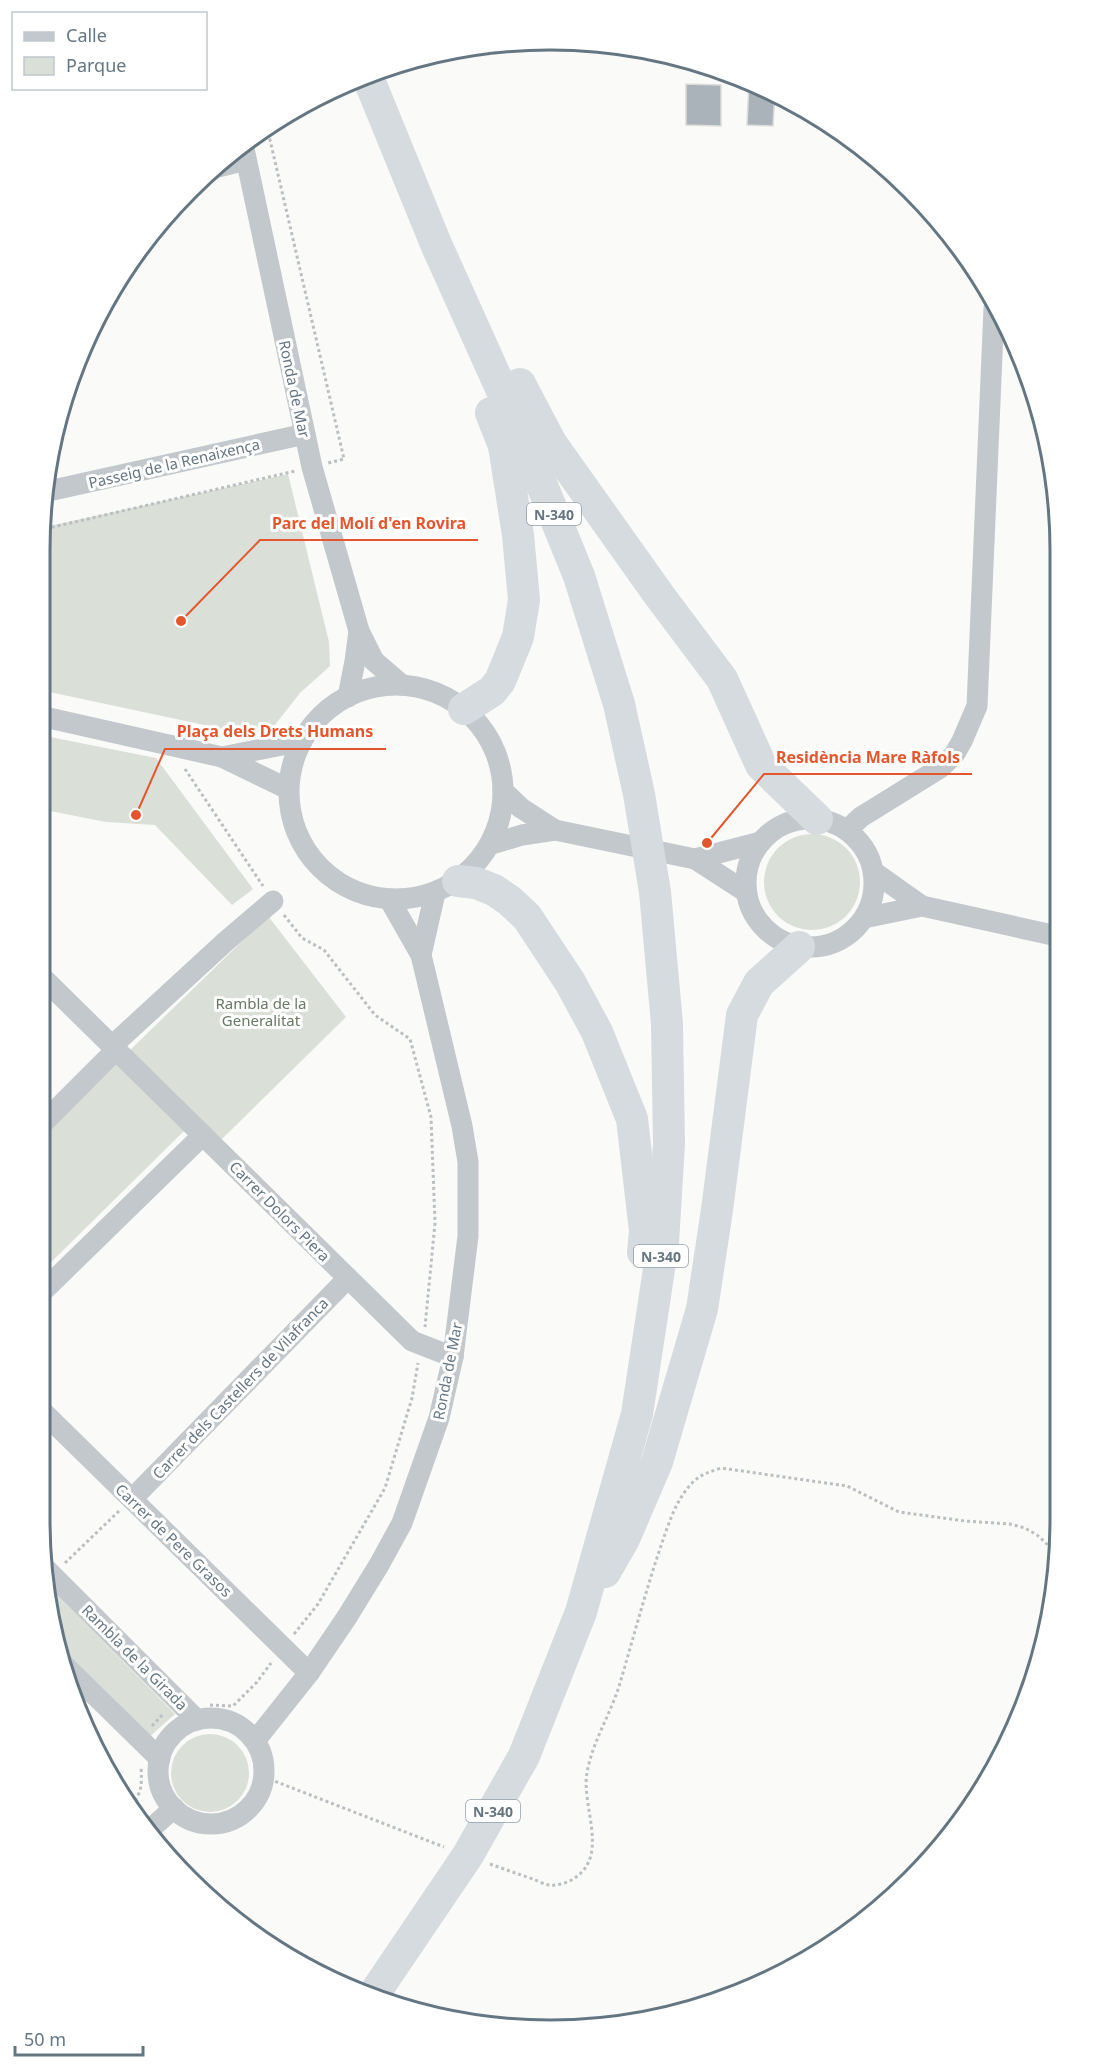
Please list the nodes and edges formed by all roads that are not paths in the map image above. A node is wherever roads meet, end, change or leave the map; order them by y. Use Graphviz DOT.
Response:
graph roads {
  1 [pos="370,83"];
  2 [pos="244,154"];
  3 [pos="420,206"];
  4 [pos="436,244"];
  5 [pos="993,320"];
  6 [pos="305,434"];
  7 [pos="54,488"];
  8 [pos="358,631"];
  9 [pos="402,685"];
  10 [pos="348,697"];
  11 [pos="464,708"];
  12 [pos="50,718"];
  13 [pos="302,741"];
  14 [pos="222,757"];
  15 [pos="286,788"];
  16 [pos="503,792"];
  17 [pos="817,819"];
  18 [pos="555,830"];
  19 [pos="847,830"];
  20 [pos="761,842"];
  21 [pos="492,844"];
  22 [pos="695,859"];
  23 [pos="874,872"];
  24 [pos="446,887"];
  25 [pos="746,892"];
  26 [pos="273,901"];
  27 [pos="392,904"];
  28 [pos="922,906"];
  29 [pos="864,918"];
  30 [pos="1050,934"];
  31 [pos="799,947"];
  32 [pos="421,955"];
  33 [pos="50,985"];
  34 [pos="114,1048"];
  35 [pos="50,1115"];
  36 [pos="202,1135"];
  37 [pos="348,1278"];
  38 [pos="50,1283"];
  39 [pos="453,1357"];
  40 [pos="50,1419"];
  41 [pos="132,1499"];
  42 [pos="53,1575"];
  43 [pos="581,1612"];
  44 [pos="309,1673"];
  45 [pos="75,1677"];
  46 [pos="200,1712"];
  47 [pos="255,1741"];
  48 [pos="150,1760"];
  49 [pos="174,1808"];
  50 [pos="154,1826"];
  51 [pos="377,1989"];
  1 -- 3 [label="highway, N-340"];
  2 -- 6 [label="street, Ronda de Mar"];
  3 -- 4 [label="highway, N-340"];
  3 -- 11 [label="highway"];
  4 -- 17 [label="highway"];
  4 -- 43 [label="highway, N-340"];
  5 -- 19 [label="street"];
  6 -- 7 [label="street, Passeig de la Renaixença"];
  6 -- 8 [label="street, Ronda de Mar"];
  8 -- 9 [label="street, Ronda de Mar"];
  8 -- 10 [label="street, Ronda de Mar"];
  9 -- 10 [label="street"];
  9 -- 11 [label="street"];
  10 -- 13 [label="street"];
  11 -- 16 [label="street"];
  12 -- 14 [label="street"];
  13 -- 14 [label="street"];
  13 -- 15 [label="street"];
  14 -- 15 [label="street"];
  15 -- 27 [label="street"];
  16 -- 18 [label="street"];
  16 -- 21 [label="street"];
  17 -- 19 [label="street"];
  17 -- 20 [label="street"];
  18 -- 21 [label="street"];
  18 -- 22 [label="street"];
  19 -- 23 [label="street"];
  20 -- 22 [label="street"];
  20 -- 25 [label="street"];
  21 -- 24 [label="street"];
  22 -- 25 [label="street"];
  23 -- 28 [label="street"];
  23 -- 29 [label="street"];
  24 -- 27 [label="street"];
  24 -- 32 [label="street, Ronda de Mar"];
  24 -- 43 [label="highway"];
  25 -- 31 [label="street"];
  26 -- 34 [label="street"];
  27 -- 32 [label="street, Ronda de Mar"];
  28 -- 29 [label="street"];
  28 -- 30 [label="street"];
  29 -- 31 [label="street"];
  31 -- 43 [label="highway"];
  32 -- 39 [label="street, Ronda de Mar"];
  33 -- 34 [label="street, Carrer Dolors Piera"];
  34 -- 35 [label="street"];
  34 -- 36 [label="street, Carrer Dolors Piera"];
  36 -- 37 [label="street, Carrer Dolors Piera"];
  36 -- 38 [label="street"];
  37 -- 39 [label="street, Carrer Dolors Piera"];
  37 -- 41 [label="street, Carrer dels Castellers de Vilafranca"];
  39 -- 44 [label="street, Ronda de Mar"];
  40 -- 41 [label="street, Carrer de Pere Grasos"];
  41 -- 44 [label="street, Carrer de Pere Grasos"];
  42 -- 46 [label="street, Rambla de la Girada"];
  43 -- 51 [label="highway, N-340"];
  44 -- 47 [label="street, Ronda de Mar"];
  45 -- 48 [label="street"];
  46 -- 47 [label="street"];
  46 -- 48 [label="street"];
  47 -- 49 [label="street"];
  48 -- 49 [label="street"];
  49 -- 50 [label="street"];
}
